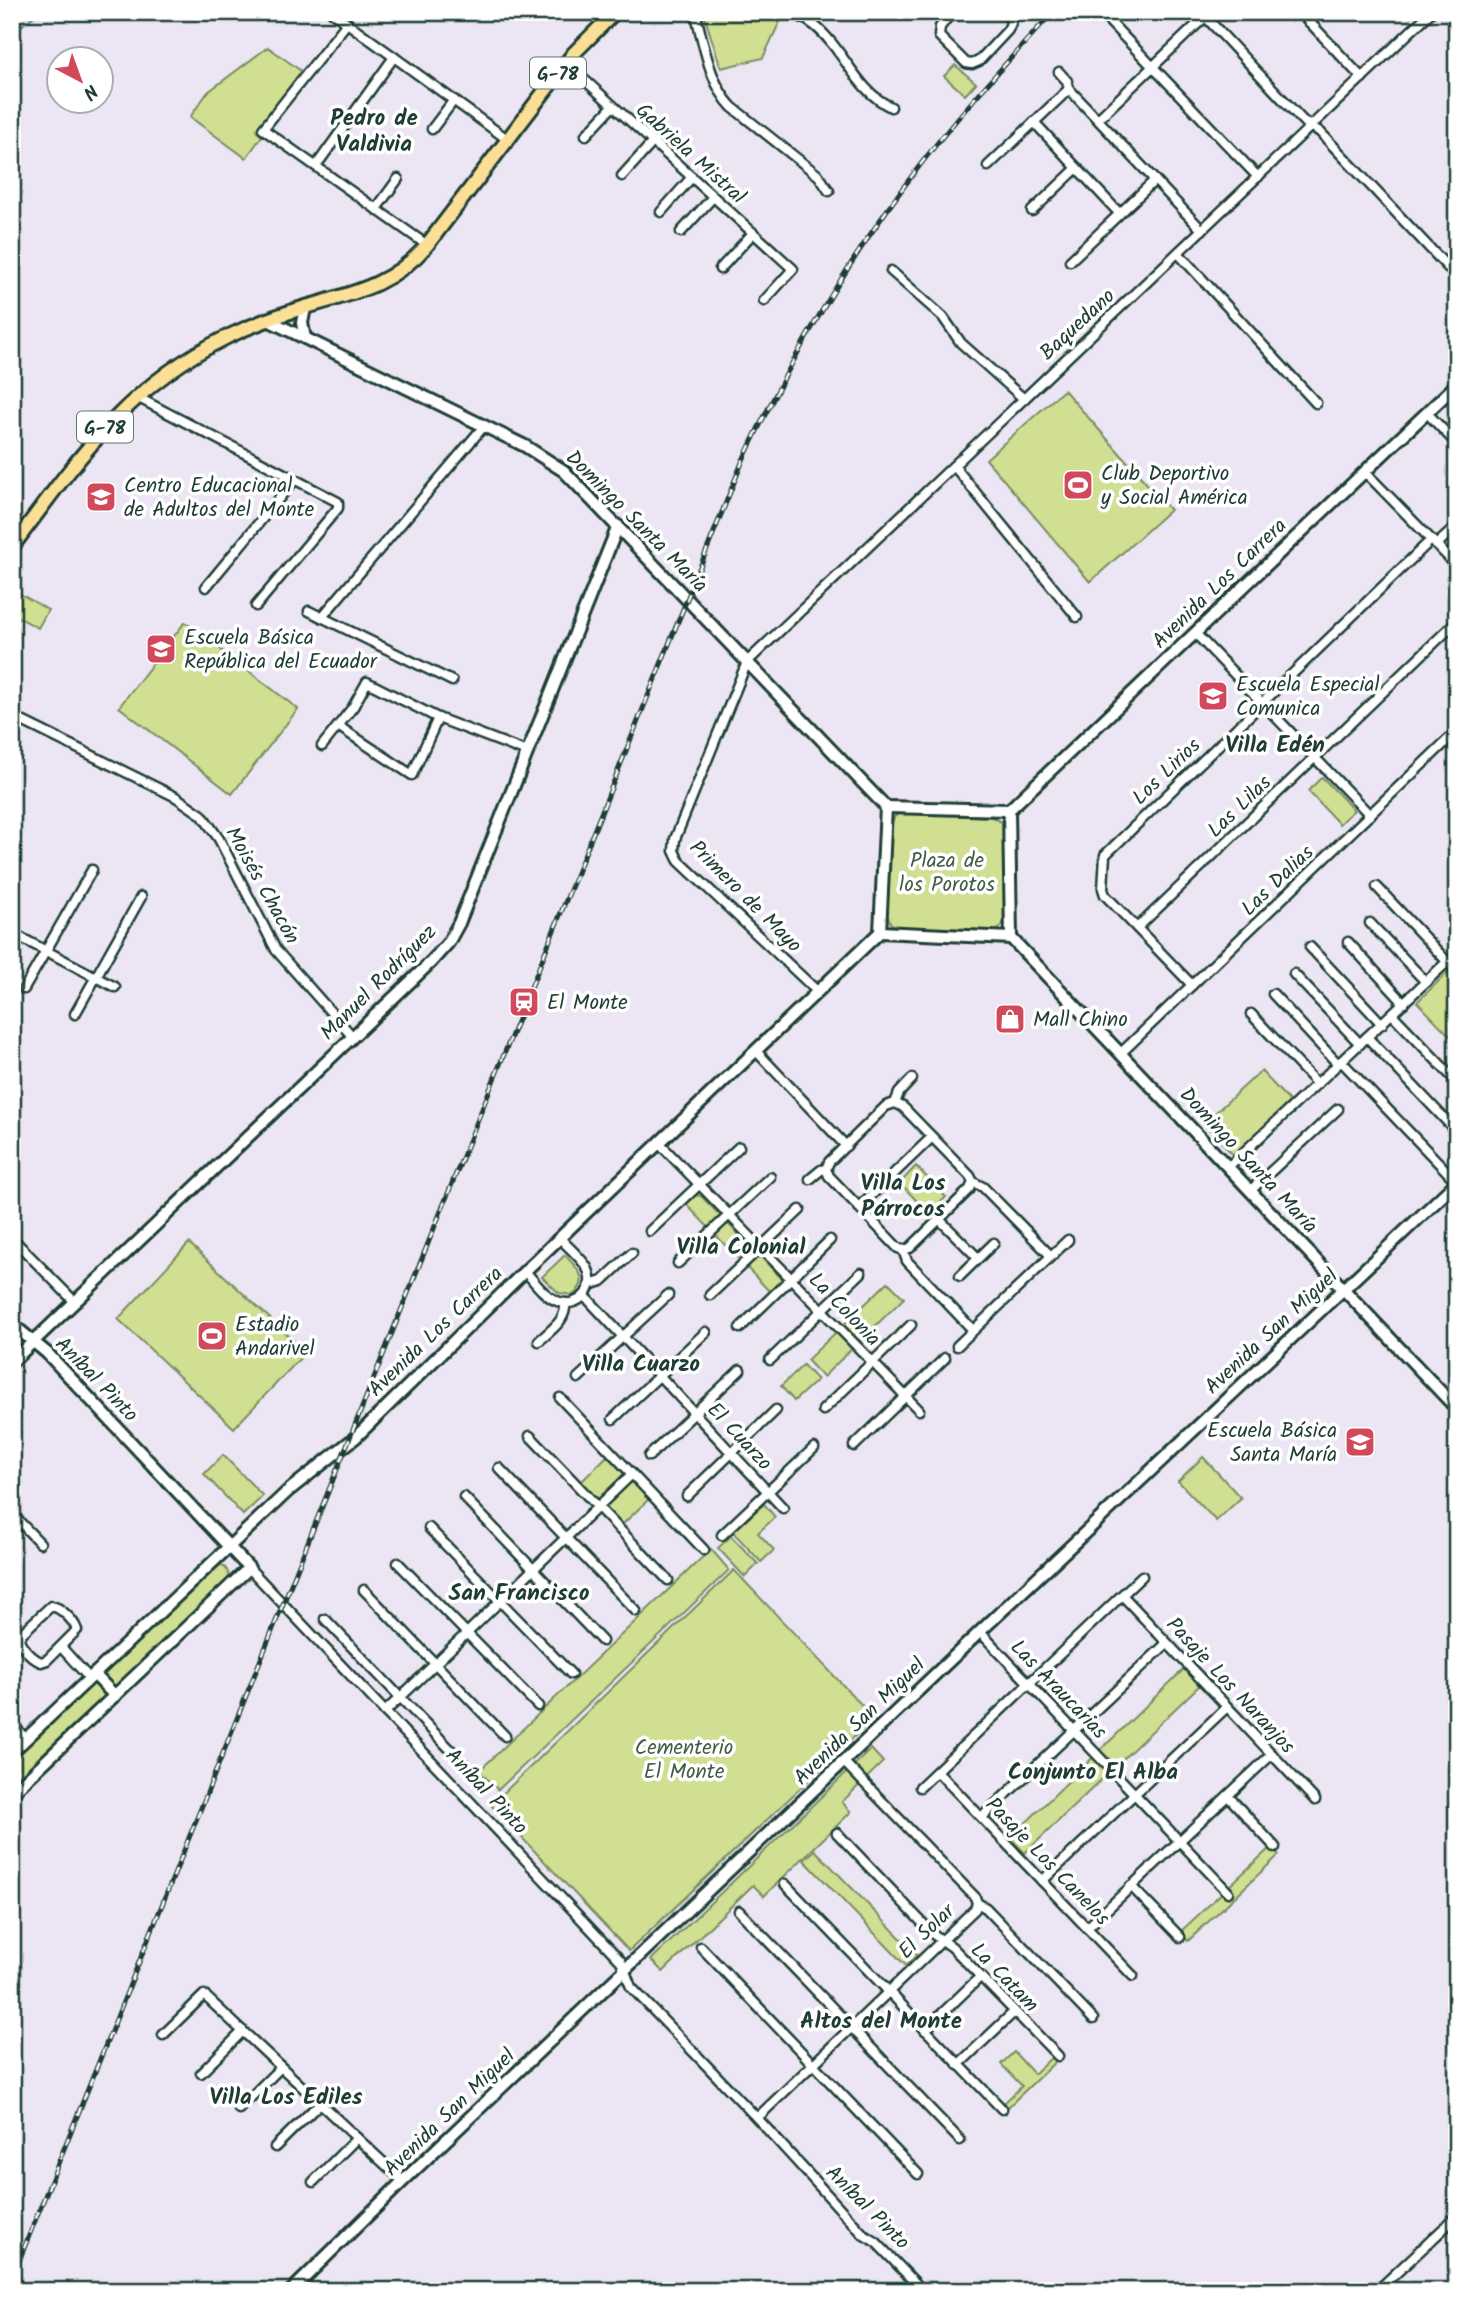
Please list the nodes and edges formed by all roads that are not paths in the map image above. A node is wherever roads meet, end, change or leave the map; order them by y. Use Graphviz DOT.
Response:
graph roads {
  1 [pos="332,12"];
  2 [pos="592,12"];
  3 [pos="615,12"];
  4 [pos="695,12"];
  5 [pos="790,12"];
  6 [pos="952,12"];
  7 [pos="1008,12"];
  8 [pos="1300,12"];
  9 [pos="1320,12"];
  10 [pos="1431,12"];
  11 [pos="1205,14"];
  12 [pos="1108,20"];
  13 [pos="605,21"];
  14 [pos="1309,22"];
  15 [pos="347,23"];
  16 [pos="394,57"];
  17 [pos="566,63"];
  18 [pos="1153,66"];
  19 [pos="1059,72"];
  20 [pos="1362,78"];
  21 [pos="1069,89"];
  22 [pos="453,100"];
  23 [pos="613,106"];
  24 [pos="891,107"];
  25 [pos="1098,120"];
  26 [pos="1034,122"];
  27 [pos="1311,126"];
  28 [pos="432,129"];
  29 [pos="586,135"];
  30 [pos="507,139"];
  31 [pos="653,142"];
  32 [pos="316,166"];
  33 [pos="988,166"];
  34 [pos="1077,168"];
  35 [pos="622,176"];
  36 [pos="692,177"];
  37 [pos="1258,177"];
  38 [pos="398,179"];
  39 [pos="1154,180"];
  40 [pos="829,191"];
  41 [pos="713,197"];
  42 [pos="376,209"];
  43 [pos="1032,211"];
  44 [pos="661,212"];
  45 [pos="1119,213"];
  46 [pos="1202,230"];
  47 [pos="681,232"];
  48 [pos="753,233"];
  49 [pos="427,244"];
  50 [pos="1178,253"];
  51 [pos="1070,261"];
  52 [pos="720,269"];
  53 [pos="891,271"];
  54 [pos="1457,277"];
  55 [pos="764,301"];
  56 [pos="305,308"];
  57 [pos="268,320"];
  58 [pos="305,338"];
  59 [pos="1457,384"];
  60 [pos="137,397"];
  61 [pos="1024,399"];
  62 [pos="1316,403"];
  63 [pos="1427,412"];
  64 [pos="484,426"];
  65 [pos="1457,444"];
  66 [pos="954,466"];
  67 [pos="1365,472"];
  68 [pos="295,479"];
  69 [pos="618,526"];
  70 [pos="1457,526"];
  71 [pos="1434,543"];
  72 [pos="12,547"];
  73 [pos="1457,566"];
  74 [pos="206,587"];
  75 [pos="256,606"];
  76 [pos="309,611"];
  77 [pos="322,617"];
  78 [pos="1077,617"];
  79 [pos="1457,621"];
  80 [pos="1195,633"];
  81 [pos="747,662"];
  82 [pos="452,681"];
  83 [pos="1263,703"];
  84 [pos="12,716"];
  85 [pos="438,718"];
  86 [pos="338,726"];
  87 [pos="1457,731"];
  88 [pos="322,746"];
  89 [pos="527,752"];
  90 [pos="1315,757"];
  91 [pos="886,807"];
  92 [pos="1009,810"];
  93 [pos="1370,815"];
  94 [pos="92,870"];
  95 [pos="1377,887"];
  96 [pos="141,897"];
  97 [pos="1370,923"];
  98 [pos="1136,928"];
  99 [pos="880,932"];
  100 [pos="12,933"];
  101 [pos="1011,938"];
  102 [pos="1348,942"];
  103 [pos="1310,947"];
  104 [pos="46,951"];
  105 [pos="1447,962"];
  106 [pos="1457,972"];
  107 [pos="1294,974"];
  108 [pos="96,977"];
  109 [pos="1426,982"];
  110 [pos="1192,985"];
  111 [pos="116,987"];
  112 [pos="24,989"];
  113 [pos="818,992"];
  114 [pos="1273,994"];
  115 [pos="1404,1003"];
  116 [pos="75,1014"];
  117 [pos="1251,1014"];
  118 [pos="1392,1014"];
  119 [pos="1382,1024"];
  120 [pos="352,1036"];
  121 [pos="1367,1037"];
  122 [pos="1360,1044"];
  123 [pos="755,1051"];
  124 [pos="1121,1053"];
  125 [pos="1340,1063"];
  126 [pos="912,1079"];
  127 [pos="1457,1082"];
  128 [pos="1317,1084"];
  129 [pos="895,1103"];
  130 [pos="1338,1109"];
  131 [pos="1457,1132"];
  132 [pos="932,1137"];
  133 [pos="659,1143"];
  134 [pos="846,1146"];
  135 [pos="739,1147"];
  136 [pos="1228,1167"];
  137 [pos="826,1169"];
  138 [pos="769,1177"];
  139 [pos="810,1180"];
  140 [pos="973,1182"];
  141 [pos="1457,1182"];
  142 [pos="699,1184"];
  143 [pos="1251,1190"];
  144 [pos="859,1207"];
  145 [pos="800,1210"];
  146 [pos="729,1215"];
  147 [pos="939,1219"];
  148 [pos="650,1231"];
  149 [pos="12,1238"];
  150 [pos="559,1238"];
  151 [pos="831,1240"];
  152 [pos="1068,1240"];
  153 [pos="993,1243"];
  154 [pos="761,1247"];
  155 [pos="903,1250"];
  156 [pos="632,1253"];
  157 [pos="1051,1256"];
  158 [pos="978,1258"];
  159 [pos="678,1263"];
  160 [pos="525,1271"];
  161 [pos="861,1273"];
  162 [pos="960,1276"];
  163 [pos="791,1279"];
  164 [pos="590,1285"];
  165 [pos="1344,1289"];
  166 [pos="668,1295"];
  167 [pos="710,1295"];
  168 [pos="585,1296"];
  169 [pos="74,1301"];
  170 [pos="565,1303"];
  171 [pos="822,1310"];
  172 [pos="12,1324"];
  173 [pos="911,1325"];
  174 [pos="740,1328"];
  175 [pos="973,1330"];
  176 [pos="706,1332"];
  177 [pos="623,1337"];
  178 [pos="33,1340"];
  179 [pos="540,1340"];
  180 [pos="957,1346"];
  181 [pos="945,1358"];
  182 [pos="770,1360"];
  183 [pos="12,1362"];
  184 [pos="872,1362"];
  185 [pos="740,1370"];
  186 [pos="659,1376"];
  187 [pos="578,1378"];
  188 [pos="905,1396"];
  189 [pos="560,1398"];
  190 [pos="1457,1409"];
  191 [pos="776,1410"];
  192 [pos="823,1410"];
  193 [pos="919,1410"];
  194 [pos="694,1413"];
  195 [pos="613,1419"];
  196 [pos="530,1436"];
  197 [pos="854,1446"];
  198 [pos="814,1448"];
  199 [pos="731,1453"];
  200 [pos="649,1457"];
  201 [pos="499,1468"];
  202 [pos="632,1474"];
  203 [pos="768,1492"];
  204 [pos="687,1496"];
  205 [pos="464,1497"];
  206 [pos="597,1507"];
  207 [pos="783,1508"];
  208 [pos="12,1514"];
  209 [pos="429,1528"];
  210 [pos="722,1535"];
  211 [pos="566,1538"];
  212 [pos="40,1543"];
  213 [pos="229,1546"];
  214 [pos="704,1550"];
  215 [pos="398,1563"];
  216 [pos="249,1568"];
  217 [pos="533,1569"];
  218 [pos="1142,1576"];
  219 [pos="668,1580"];
  220 [pos="364,1590"];
  221 [pos="1122,1595"];
  222 [pos="500,1601"];
  223 [pos="636,1611"];
  224 [pos="325,1619"];
  225 [pos="981,1632"];
  226 [pos="467,1633"];
  227 [pos="602,1642"];
  228 [pos="1167,1643"];
  229 [pos="61,1647"];
  230 [pos="435,1664"];
  231 [pos="571,1674"];
  232 [pos="92,1676"];
  233 [pos="1029,1683"];
  234 [pos="115,1696"];
  235 [pos="400,1697"];
  236 [pos="538,1706"];
  237 [pos="1227,1707"];
  238 [pos="385,1712"];
  239 [pos="12,1724"];
  240 [pos="1074,1730"];
  241 [pos="505,1736"];
  242 [pos="26,1739"];
  243 [pos="12,1752"];
  244 [pos="1272,1754"];
  245 [pos="844,1762"];
  246 [pos="937,1770"];
  247 [pos="473,1773"];
  248 [pos="920,1787"];
  249 [pos="12,1793"];
  250 [pos="1135,1794"];
  251 [pos="1228,1796"];
  252 [pos="1315,1800"];
  253 [pos="982,1817"];
  254 [pos="837,1833"];
  255 [pos="1180,1841"];
  256 [pos="1276,1847"];
  257 [pos="1042,1881"];
  258 [pos="785,1884"];
  259 [pos="1131,1886"];
  260 [pos="1228,1892"];
  261 [pos="977,1903"];
  262 [pos="739,1911"];
  263 [pos="1087,1928"];
  264 [pos="1180,1937"];
  265 [pos="942,1940"];
  266 [pos="701,1947"];
  267 [pos="626,1970"];
  268 [pos="1133,1976"];
  269 [pos="980,1977"];
  270 [pos="889,1992"];
  271 [pos="1014,2012"];
  272 [pos="1093,2019"];
  273 [pos="851,2028"];
  274 [pos="925,2030"];
  275 [pos="243,2031"];
  276 [pos="163,2035"];
  277 [pos="1058,2056"];
  278 [pos="813,2064"];
  279 [pos="958,2065"];
  280 [pos="281,2067"];
  281 [pos="201,2073"];
  282 [pos="320,2103"];
  283 [pos="239,2109"];
  284 [pos="1002,2109"];
  285 [pos="757,2119"];
  286 [pos="357,2138"];
  287 [pos="960,2140"];
  288 [pos="275,2147"];
  289 [pos="918,2174"];
  290 [pos="404,2181"];
  291 [pos="313,2182"];
  292 [pos="1457,2216"];
  293 [pos="291,2291"];
  294 [pos="923,2291"];
  295 [pos="1377,2291"];
  1 -- 15 [label="street"];
  2 -- 13 [label="street"];
  3 -- 13 [label="main road, G-78"];
  4 -- 40 [label="street"];
  5 -- 24 [label="street"];
  6 -- 7 [label="street"];
  8 -- 14 [label="street"];
  9 -- 14 [label="street"];
  10 -- 20 [label="street, Baquedano"];
  11 -- 18 [label="street"];
  11 -- 27 [label="street"];
  12 -- 18 [label="street"];
  13 -- 17 [label="main road, G-78"];
  14 -- 20 [label="street"];
  15 -- 16 [label="street"];
  15 -- 32 [label="street"];
  16 -- 22 [label="street"];
  16 -- 32 [label="street"];
  17 -- 23 [label="street, Gabriela Mistral"];
  17 -- 30 [label="main road, G-78"];
  18 -- 25 [label="street"];
  18 -- 37 [label="street"];
  19 -- 21 [label="street"];
  20 -- 27 [label="street, Baquedano"];
  21 -- 25 [label="street"];
  21 -- 26 [label="street"];
  22 -- 28 [label="street"];
  22 -- 30 [label="street"];
  23 -- 29 [label="street"];
  23 -- 31 [label="street, Gabriela Mistral"];
  25 -- 39 [label="street"];
  26 -- 33 [label="street"];
  26 -- 34 [label="street"];
  27 -- 37 [label="street, Baquedano"];
  27 -- 54 [label="street"];
  30 -- 49 [label="main road, G-78"];
  31 -- 35 [label="street"];
  31 -- 36 [label="street, Gabriela Mistral"];
  32 -- 42 [label="street"];
  34 -- 43 [label="street"];
  34 -- 45 [label="street"];
  36 -- 41 [label="street, Gabriela Mistral"];
  36 -- 44 [label="street"];
  37 -- 46 [label="street, Baquedano"];
  38 -- 42 [label="street"];
  39 -- 45 [label="street"];
  39 -- 46 [label="street"];
  41 -- 47 [label="street"];
  41 -- 48 [label="street, Gabriela Mistral"];
  42 -- 49 [label="street"];
  45 -- 51 [label="street"];
  46 -- 50 [label="street, Baquedano"];
  48 -- 52 [label="street"];
  48 -- 55 [label="street, Gabriela Mistral"];
  49 -- 56 [label="main road, G-78"];
  50 -- 61 [label="street, Baquedano"];
  50 -- 62 [label="street"];
  53 -- 61 [label="street"];
  56 -- 57 [label="main road, G-78"];
  56 -- 58 [label="street"];
  57 -- 58 [label="street, Domingo Santa María"];
  57 -- 60 [label="main road, G-78"];
  58 -- 64 [label="street, Domingo Santa María"];
  59 -- 63 [label="street, Avenida Los Carrera"];
  60 -- 68 [label="street"];
  60 -- 72 [label="main road, G-78"];
  61 -- 66 [label="street, Baquedano"];
  63 -- 65 [label="street"];
  63 -- 67 [label="street, Avenida Los Carrera"];
  64 -- 69 [label="street, Domingo Santa María"];
  64 -- 77 [label="street"];
  66 -- 78 [label="street"];
  66 -- 81 [label="street, Baquedano"];
  67 -- 71 [label="street"];
  67 -- 80 [label="street, Avenida Los Carrera"];
  68 -- 74 [label="street"];
  68 -- 75 [label="street"];
  69 -- 81 [label="street, Domingo Santa María"];
  69 -- 89 [label="street, Manuel Rodríguez"];
  70 -- 71 [label="street, Los Lirios"];
  71 -- 73 [label="street"];
  71 -- 83 [label="street, Los Lirios"];
  76 -- 77 [label="street"];
  77 -- 82 [label="street"];
  79 -- 90 [label="street, Las Lilas"];
  80 -- 83 [label="street"];
  80 -- 92 [label="street, Avenida Los Carrera"];
  81 -- 91 [label="street, Domingo Santa María"];
  81 -- 113 [label="street, Primero de Mayo"];
  83 -- 90 [label="street"];
  83 -- 98 [label="street, Los Lirios"];
  84 -- 120 [label="street, Moisés Chacón"];
  85 -- 86 [label="street"];
  85 -- 86 [label="street"];
  85 -- 89 [label="street"];
  86 -- 88 [label="street"];
  87 -- 93 [label="street, Las Dalias"];
  89 -- 120 [label="street, Manuel Rodríguez"];
  90 -- 93 [label="street"];
  90 -- 98 [label="street, Las Lilas"];
  91 -- 92 [label="street"];
  91 -- 99 [label="street"];
  92 -- 101 [label="street"];
  93 -- 110 [label="street, Las Dalias"];
  94 -- 104 [label="street"];
  95 -- 105 [label="street"];
  96 -- 108 [label="street"];
  97 -- 109 [label="street"];
  98 -- 110 [label="street, Los Lirios"];
  99 -- 101 [label="street"];
  99 -- 113 [label="street, Avenida Los Carrera"];
  100 -- 104 [label="street"];
  101 -- 124 [label="street, Domingo Santa María"];
  102 -- 115 [label="street"];
  103 -- 119 [label="street"];
  104 -- 108 [label="street"];
  104 -- 112 [label="street"];
  105 -- 106 [label="street"];
  105 -- 109 [label="street"];
  107 -- 122 [label="street"];
  108 -- 111 [label="street"];
  108 -- 116 [label="street"];
  109 -- 115 [label="street"];
  110 -- 124 [label="street, Las Dalias"];
  113 -- 123 [label="street, Avenida Los Carrera"];
  114 -- 125 [label="street"];
  115 -- 118 [label="street"];
  117 -- 128 [label="street"];
  118 -- 119 [label="street"];
  118 -- 127 [label="street"];
  119 -- 121 [label="street"];
  120 -- 169 [label="street, Manuel Rodríguez"];
  121 -- 122 [label="street"];
  121 -- 131 [label="street"];
  122 -- 125 [label="street"];
  123 -- 133 [label="street, Avenida Los Carrera"];
  123 -- 134 [label="street"];
  124 -- 136 [label="street, Domingo Santa María"];
  125 -- 128 [label="street"];
  125 -- 141 [label="street"];
  126 -- 129 [label="street"];
  128 -- 136 [label="street"];
  129 -- 132 [label="street"];
  129 -- 134 [label="street"];
  130 -- 143 [label="street"];
  132 -- 140 [label="street"];
  132 -- 144 [label="street"];
  133 -- 142 [label="street, La Colonia"];
  133 -- 150 [label="street, Avenida Los Carrera"];
  134 -- 137 [label="street"];
  135 -- 142 [label="street"];
  136 -- 143 [label="street, Domingo Santa María"];
  137 -- 139 [label="street"];
  137 -- 144 [label="street"];
  138 -- 146 [label="street"];
  140 -- 147 [label="street"];
  140 -- 157 [label="street"];
  141 -- 165 [label="street, Avenida San Miguel"];
  142 -- 146 [label="street, La Colonia"];
  142 -- 148 [label="street"];
  143 -- 165 [label="street, Domingo Santa María"];
  144 -- 155 [label="street"];
  145 -- 154 [label="street"];
  146 -- 154 [label="street, La Colonia"];
  146 -- 159 [label="street"];
  147 -- 155 [label="street"];
  147 -- 158 [label="street"];
  149 -- 169 [label="street"];
  150 -- 160 [label="street, Avenida Los Carrera"];
  150 -- 164 [label="street"];
  151 -- 163 [label="street"];
  152 -- 157 [label="street"];
  153 -- 158 [label="street"];
  154 -- 163 [label="street, La Colonia"];
  154 -- 167 [label="street"];
  155 -- 175 [label="street"];
  156 -- 164 [label="street"];
  157 -- 175 [label="street"];
  158 -- 162 [label="street"];
  160 -- 170 [label="street"];
  160 -- 213 [label="street, Avenida Los Carrera"];
  161 -- 171 [label="street"];
  163 -- 171 [label="street, La Colonia"];
  163 -- 174 [label="street"];
  164 -- 168 [label="street"];
  165 -- 190 [label="street, Domingo Santa María"];
  165 -- 225 [label="street, Avenida San Miguel"];
  166 -- 177 [label="street"];
  168 -- 170 [label="street"];
  168 -- 177 [label="street, El Cuarzo"];
  169 -- 178 [label="street, Manuel Rodríguez"];
  170 -- 179 [label="street"];
  171 -- 182 [label="street"];
  171 -- 184 [label="street, La Colonia"];
  172 -- 178 [label="street, Aníbal Pinto"];
  173 -- 184 [label="street"];
  175 -- 180 [label="street"];
  176 -- 186 [label="street"];
  177 -- 186 [label="street, El Cuarzo"];
  177 -- 187 [label="street"];
  178 -- 183 [label="street, Manuel Rodríguez"];
  178 -- 213 [label="street, Aníbal Pinto"];
  181 -- 188 [label="street"];
  184 -- 188 [label="street, La Colonia"];
  184 -- 192 [label="street"];
  185 -- 194 [label="street"];
  186 -- 194 [label="street, El Cuarzo"];
  186 -- 195 [label="street"];
  188 -- 193 [label="street, La Colonia"];
  188 -- 197 [label="street"];
  189 -- 202 [label="street"];
  191 -- 199 [label="street"];
  194 -- 199 [label="street, El Cuarzo"];
  194 -- 200 [label="street"];
  196 -- 206 [label="street"];
  198 -- 203 [label="street"];
  199 -- 203 [label="street, El Cuarzo"];
  199 -- 204 [label="street"];
  201 -- 211 [label="street"];
  202 -- 206 [label="street"];
  202 -- 214 [label="street"];
  203 -- 207 [label="street, El Cuarzo"];
  203 -- 210 [label="street"];
  205 -- 217 [label="street"];
  206 -- 211 [label="street"];
  206 -- 219 [label="street"];
  208 -- 212 [label="street"];
  209 -- 222 [label="street"];
  211 -- 217 [label="street"];
  211 -- 223 [label="street"];
  213 -- 216 [label="street, Aníbal Pinto"];
  213 -- 232 [label="street, Avenida Los Carrera"];
  215 -- 226 [label="street"];
  216 -- 234 [label="street"];
  216 -- 238 [label="street, Aníbal Pinto"];
  217 -- 222 [label="street"];
  217 -- 227 [label="street"];
  218 -- 221 [label="street"];
  220 -- 230 [label="street"];
  221 -- 228 [label="street, Pasaje Los Naranjos"];
  221 -- 233 [label="street"];
  222 -- 226 [label="street"];
  222 -- 231 [label="street"];
  224 -- 235 [label="street, Aníbal Pinto"];
  225 -- 233 [label="street, Las Araucarias"];
  225 -- 245 [label="street, Avenida San Miguel"];
  226 -- 230 [label="street"];
  226 -- 236 [label="street"];
  228 -- 237 [label="street, Pasaje Los Naranjos"];
  228 -- 240 [label="street"];
  229 -- 229 [label="street"];
  229 -- 232 [label="street"];
  230 -- 235 [label="street"];
  230 -- 241 [label="street"];
  232 -- 234 [label="street"];
  232 -- 242 [label="street, Avenida Los Carrera"];
  233 -- 240 [label="street, Las Araucarias"];
  233 -- 246 [label="street"];
  234 -- 249 [label="street"];
  235 -- 238 [label="street"];
  235 -- 247 [label="street, Aníbal Pinto"];
  237 -- 244 [label="street, Pasaje Los Naranjos"];
  237 -- 250 [label="street"];
  238 -- 267 [label="street, Aníbal Pinto"];
  239 -- 242 [label="street"];
  240 -- 250 [label="street, Las Araucarias"];
  240 -- 253 [label="street"];
  242 -- 243 [label="street, Avenida Los Carrera"];
  244 -- 251 [label="street"];
  244 -- 252 [label="street, Pasaje Los Naranjos"];
  245 -- 261 [label="street, El Solar"];
  245 -- 267 [label="street, Avenida San Miguel"];
  246 -- 248 [label="street"];
  246 -- 253 [label="street, Pasaje Los Canelos"];
  250 -- 255 [label="street, Las Araucarias"];
  250 -- 257 [label="street"];
  251 -- 255 [label="street"];
  251 -- 256 [label="street"];
  253 -- 257 [label="street, Pasaje Los Canelos"];
  254 -- 265 [label="street, La Catam"];
  255 -- 259 [label="street"];
  255 -- 260 [label="street, Las Araucarias"];
  257 -- 263 [label="street, Pasaje Los Canelos"];
  258 -- 270 [label="street"];
  259 -- 263 [label="street"];
  259 -- 264 [label="street"];
  261 -- 265 [label="street, El Solar"];
  261 -- 272 [label="street"];
  262 -- 273 [label="street"];
  263 -- 268 [label="street, Pasaje Los Canelos"];
  265 -- 269 [label="street, La Catam"];
  265 -- 270 [label="street, El Solar"];
  266 -- 278 [label="street"];
  267 -- 285 [label="street, Aníbal Pinto"];
  267 -- 290 [label="street, Avenida San Miguel"];
  269 -- 271 [label="street, La Catam"];
  269 -- 274 [label="street"];
  270 -- 273 [label="street, El Solar"];
  270 -- 274 [label="street"];
  271 -- 277 [label="street, La Catam"];
  271 -- 279 [label="street"];
  273 -- 278 [label="street, El Solar"];
  273 -- 287 [label="street"];
  274 -- 279 [label="street"];
  275 -- 276 [label="street"];
  275 -- 280 [label="street"];
  275 -- 281 [label="street"];
  278 -- 285 [label="street, El Solar"];
  278 -- 289 [label="street"];
  279 -- 284 [label="street"];
  280 -- 282 [label="street"];
  280 -- 283 [label="street"];
  282 -- 286 [label="street"];
  282 -- 288 [label="street"];
  285 -- 294 [label="street, Aníbal Pinto"];
  286 -- 290 [label="street"];
  286 -- 291 [label="street"];
  290 -- 293 [label="street, Avenida San Miguel"];
  292 -- 295 [label="street"];
}
